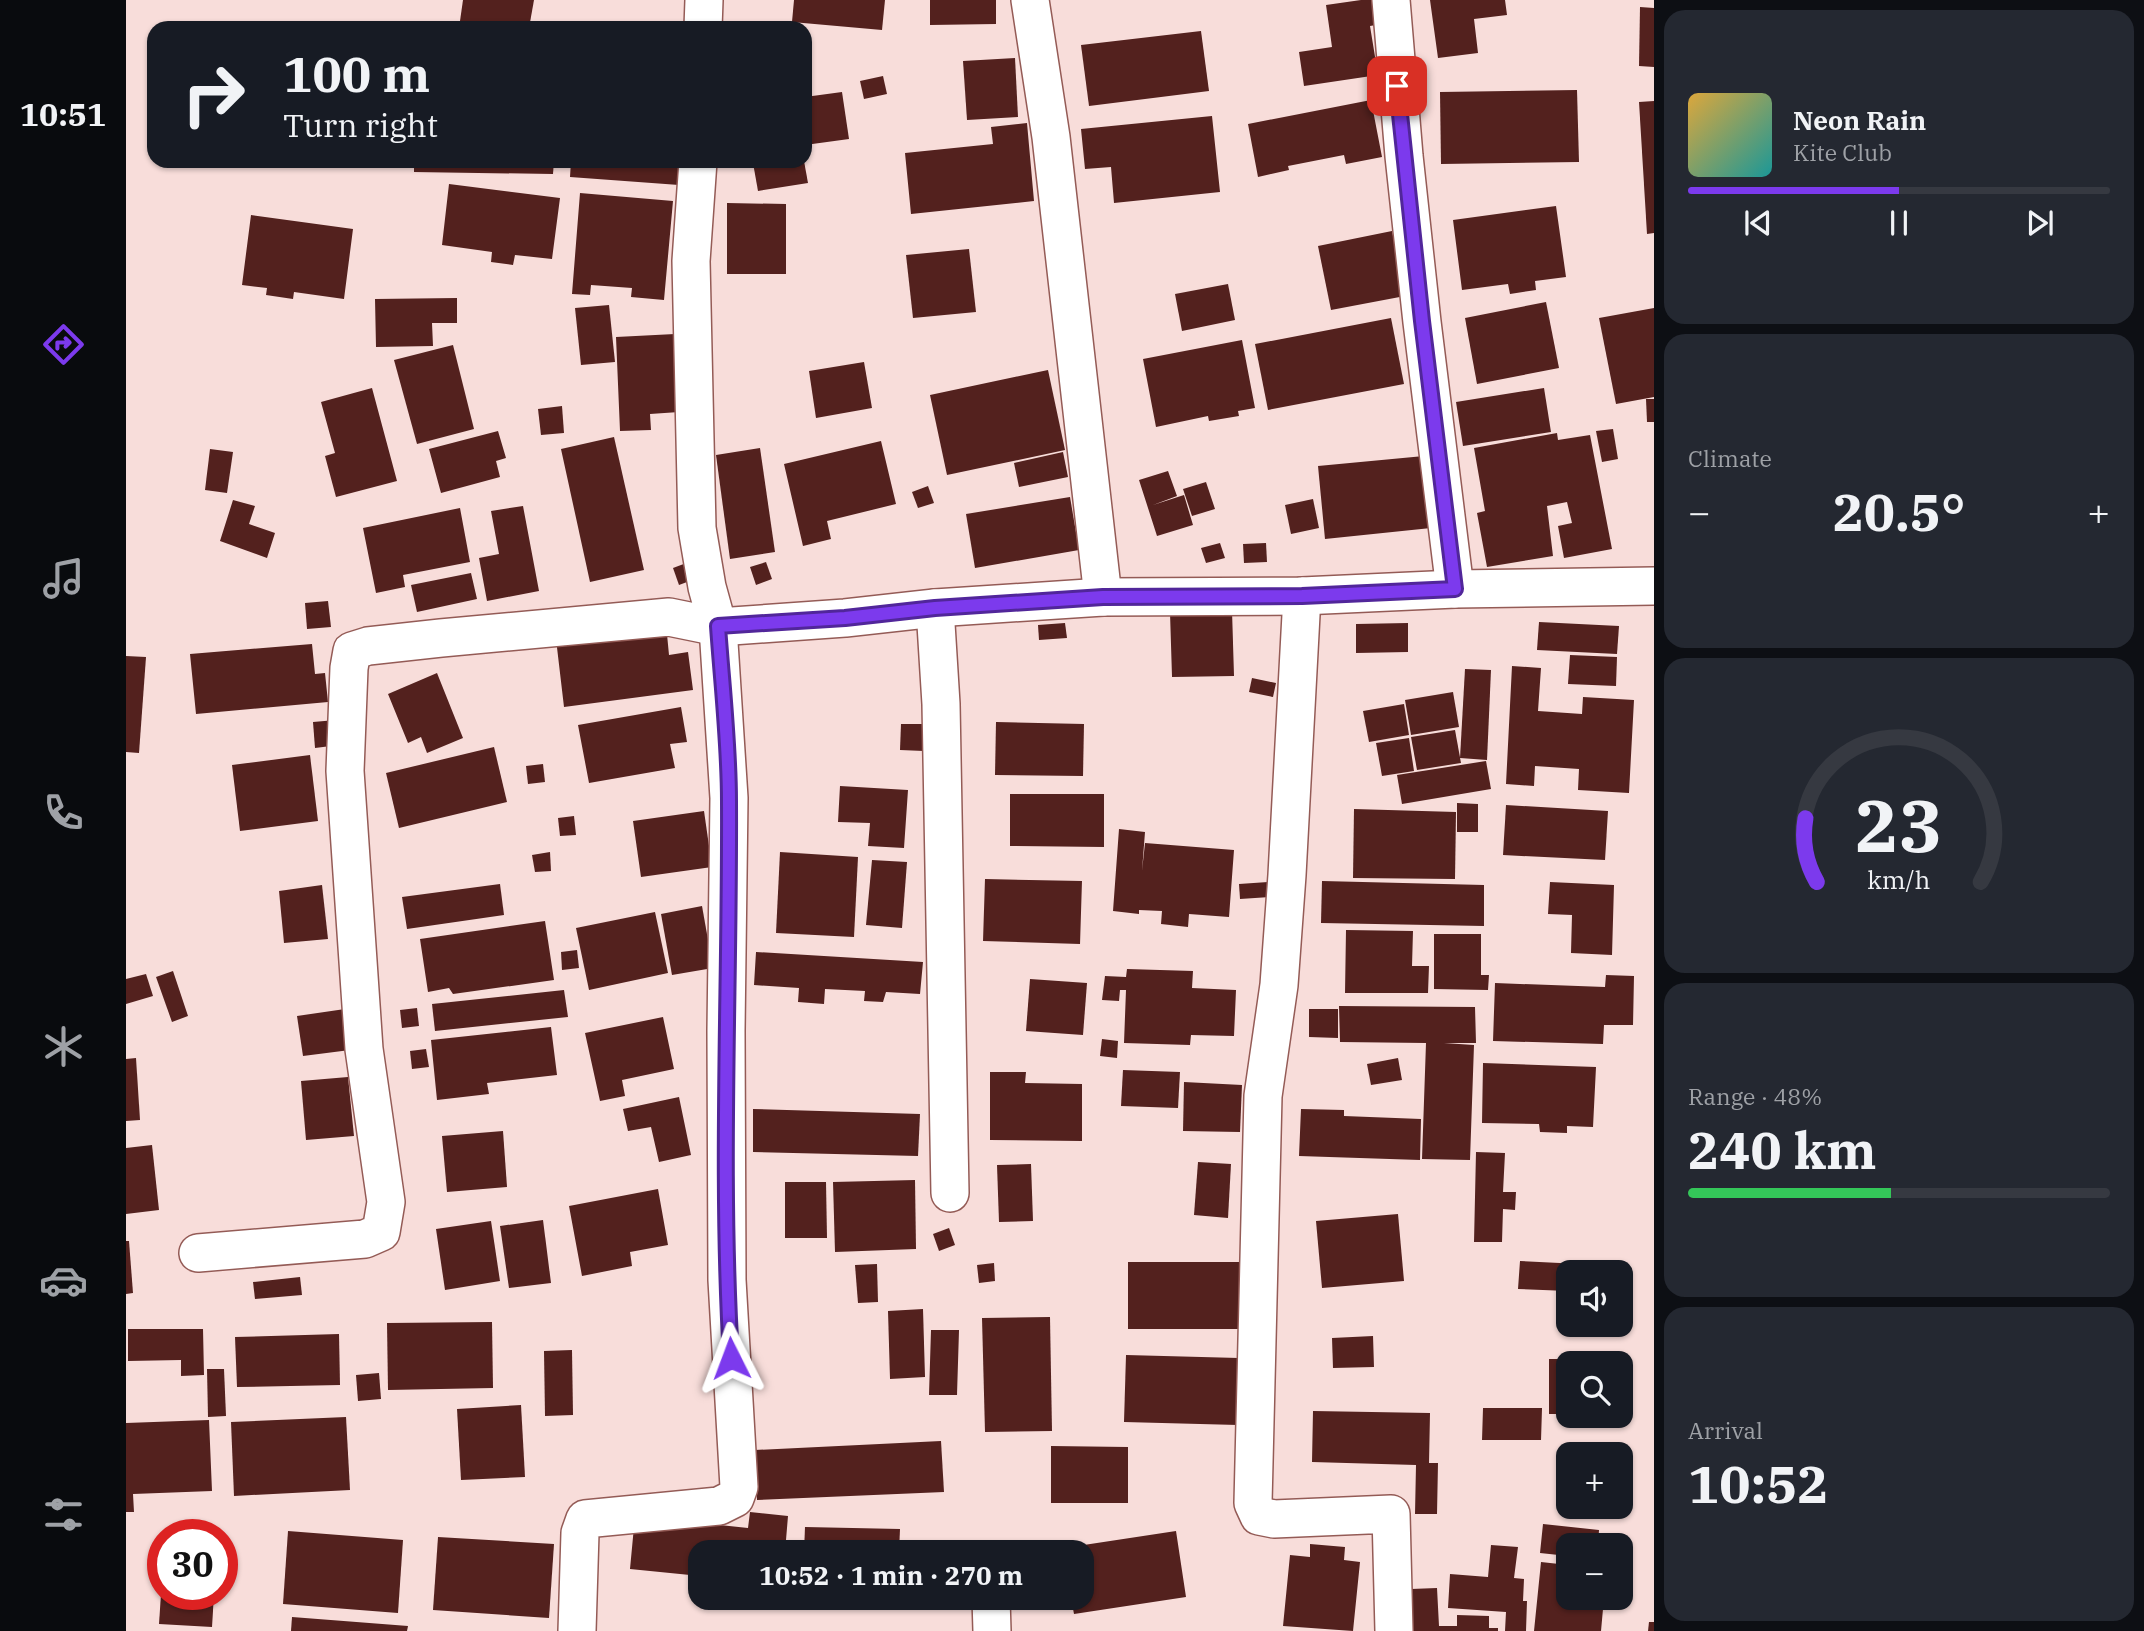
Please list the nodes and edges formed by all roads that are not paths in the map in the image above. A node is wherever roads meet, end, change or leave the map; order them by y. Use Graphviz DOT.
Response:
graph roads {
  1 [pos="704,0"];
  2 [pos="1030,0"];
  3 [pos="1391,0"];
  4 [pos="703,21"];
  5 [pos="698,168"];
  6 [pos="1654,586"];
  7 [pos="1455,589"];
  8 [pos="1302,596"];
  9 [pos="1103,597"];
  10 [pos="935,608"];
  11 [pos="718,626"];
  12 [pos="950,1193"];
  13 [pos="198,1253"];
  14 [pos="991,1610"];
  15 [pos="577,1631"];
  16 [pos="992,1631"];
  17 [pos="1394,1631"];
  1 -- 4 [label="street"];
  2 -- 9 [label="street"];
  3 -- 7 [label="street"];
  5 -- 11 [label="street"];
  6 -- 7 [label="street"];
  7 -- 8 [label="street"];
  8 -- 9 [label="street"];
  8 -- 17 [label="street"];
  9 -- 10 [label="street"];
  10 -- 11 [label="street"];
  10 -- 12 [label="street"];
  11 -- 13 [label="street"];
  11 -- 15 [label="street"];
  14 -- 16 [label="street"];
}
